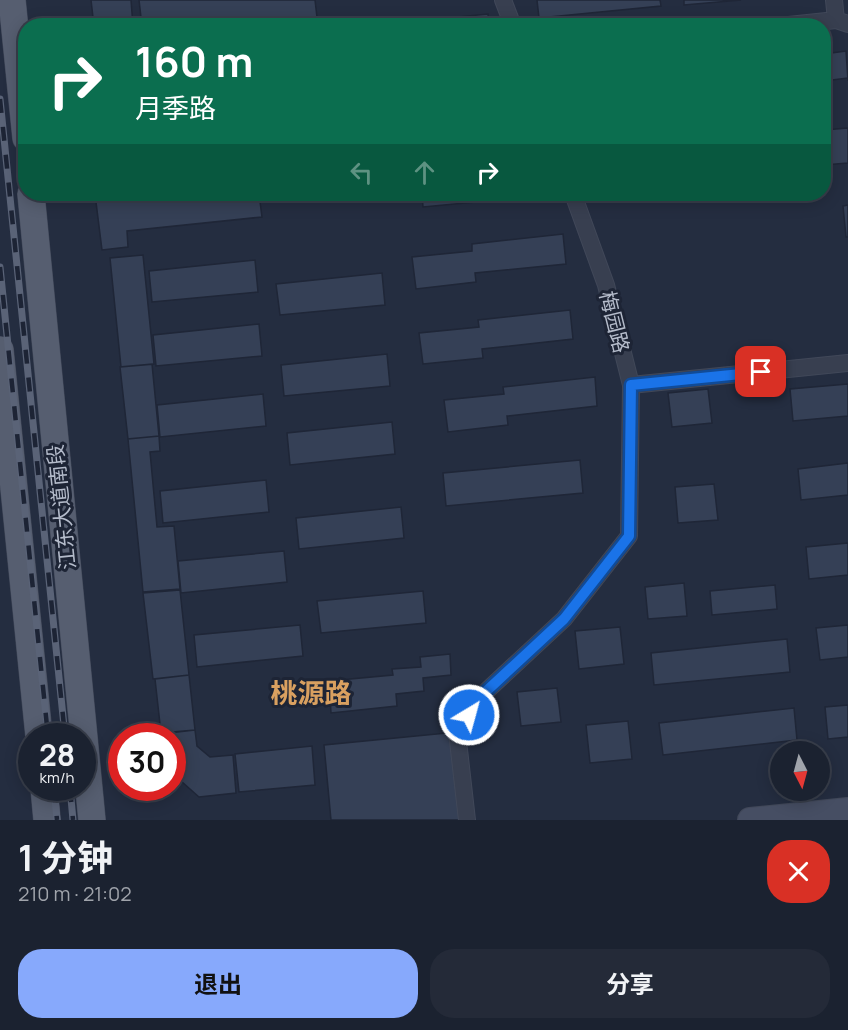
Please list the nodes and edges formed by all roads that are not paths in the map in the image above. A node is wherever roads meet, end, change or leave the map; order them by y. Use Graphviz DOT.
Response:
graph roads {
  1 [pos="12,0"];
  2 [pos="503,0"];
  3 [pos="834,0"];
  4 [pos="510,18"];
  5 [pos="842,22"];
  6 [pos="18,59"];
  7 [pos="32,201"];
  8 [pos="576,201"];
  9 [pos="0,350"];
  10 [pos="848,363"];
  11 [pos="631,385"];
  12 [pos="38,723"];
  13 [pos="45,801"];
  14 [pos="848,810"];
  15 [pos="47,820"];
  16 [pos="92,820"];
  17 [pos="467,820"];
  18 [pos="750,820"];
  1 -- 6 [label="main road"];
  2 -- 4 [label="street"];
  3 -- 5 [label="street"];
  7 -- 16 [label="main road, 江东大道南段"];
  8 -- 11 [label="street, 梅园路"];
  9 -- 12 [label="main road"];
  10 -- 11 [label="street"];
  11 -- 17 [label="street, 梅园路"];
  13 -- 15 [label="main road"];
  14 -- 18 [label="street"];
}
